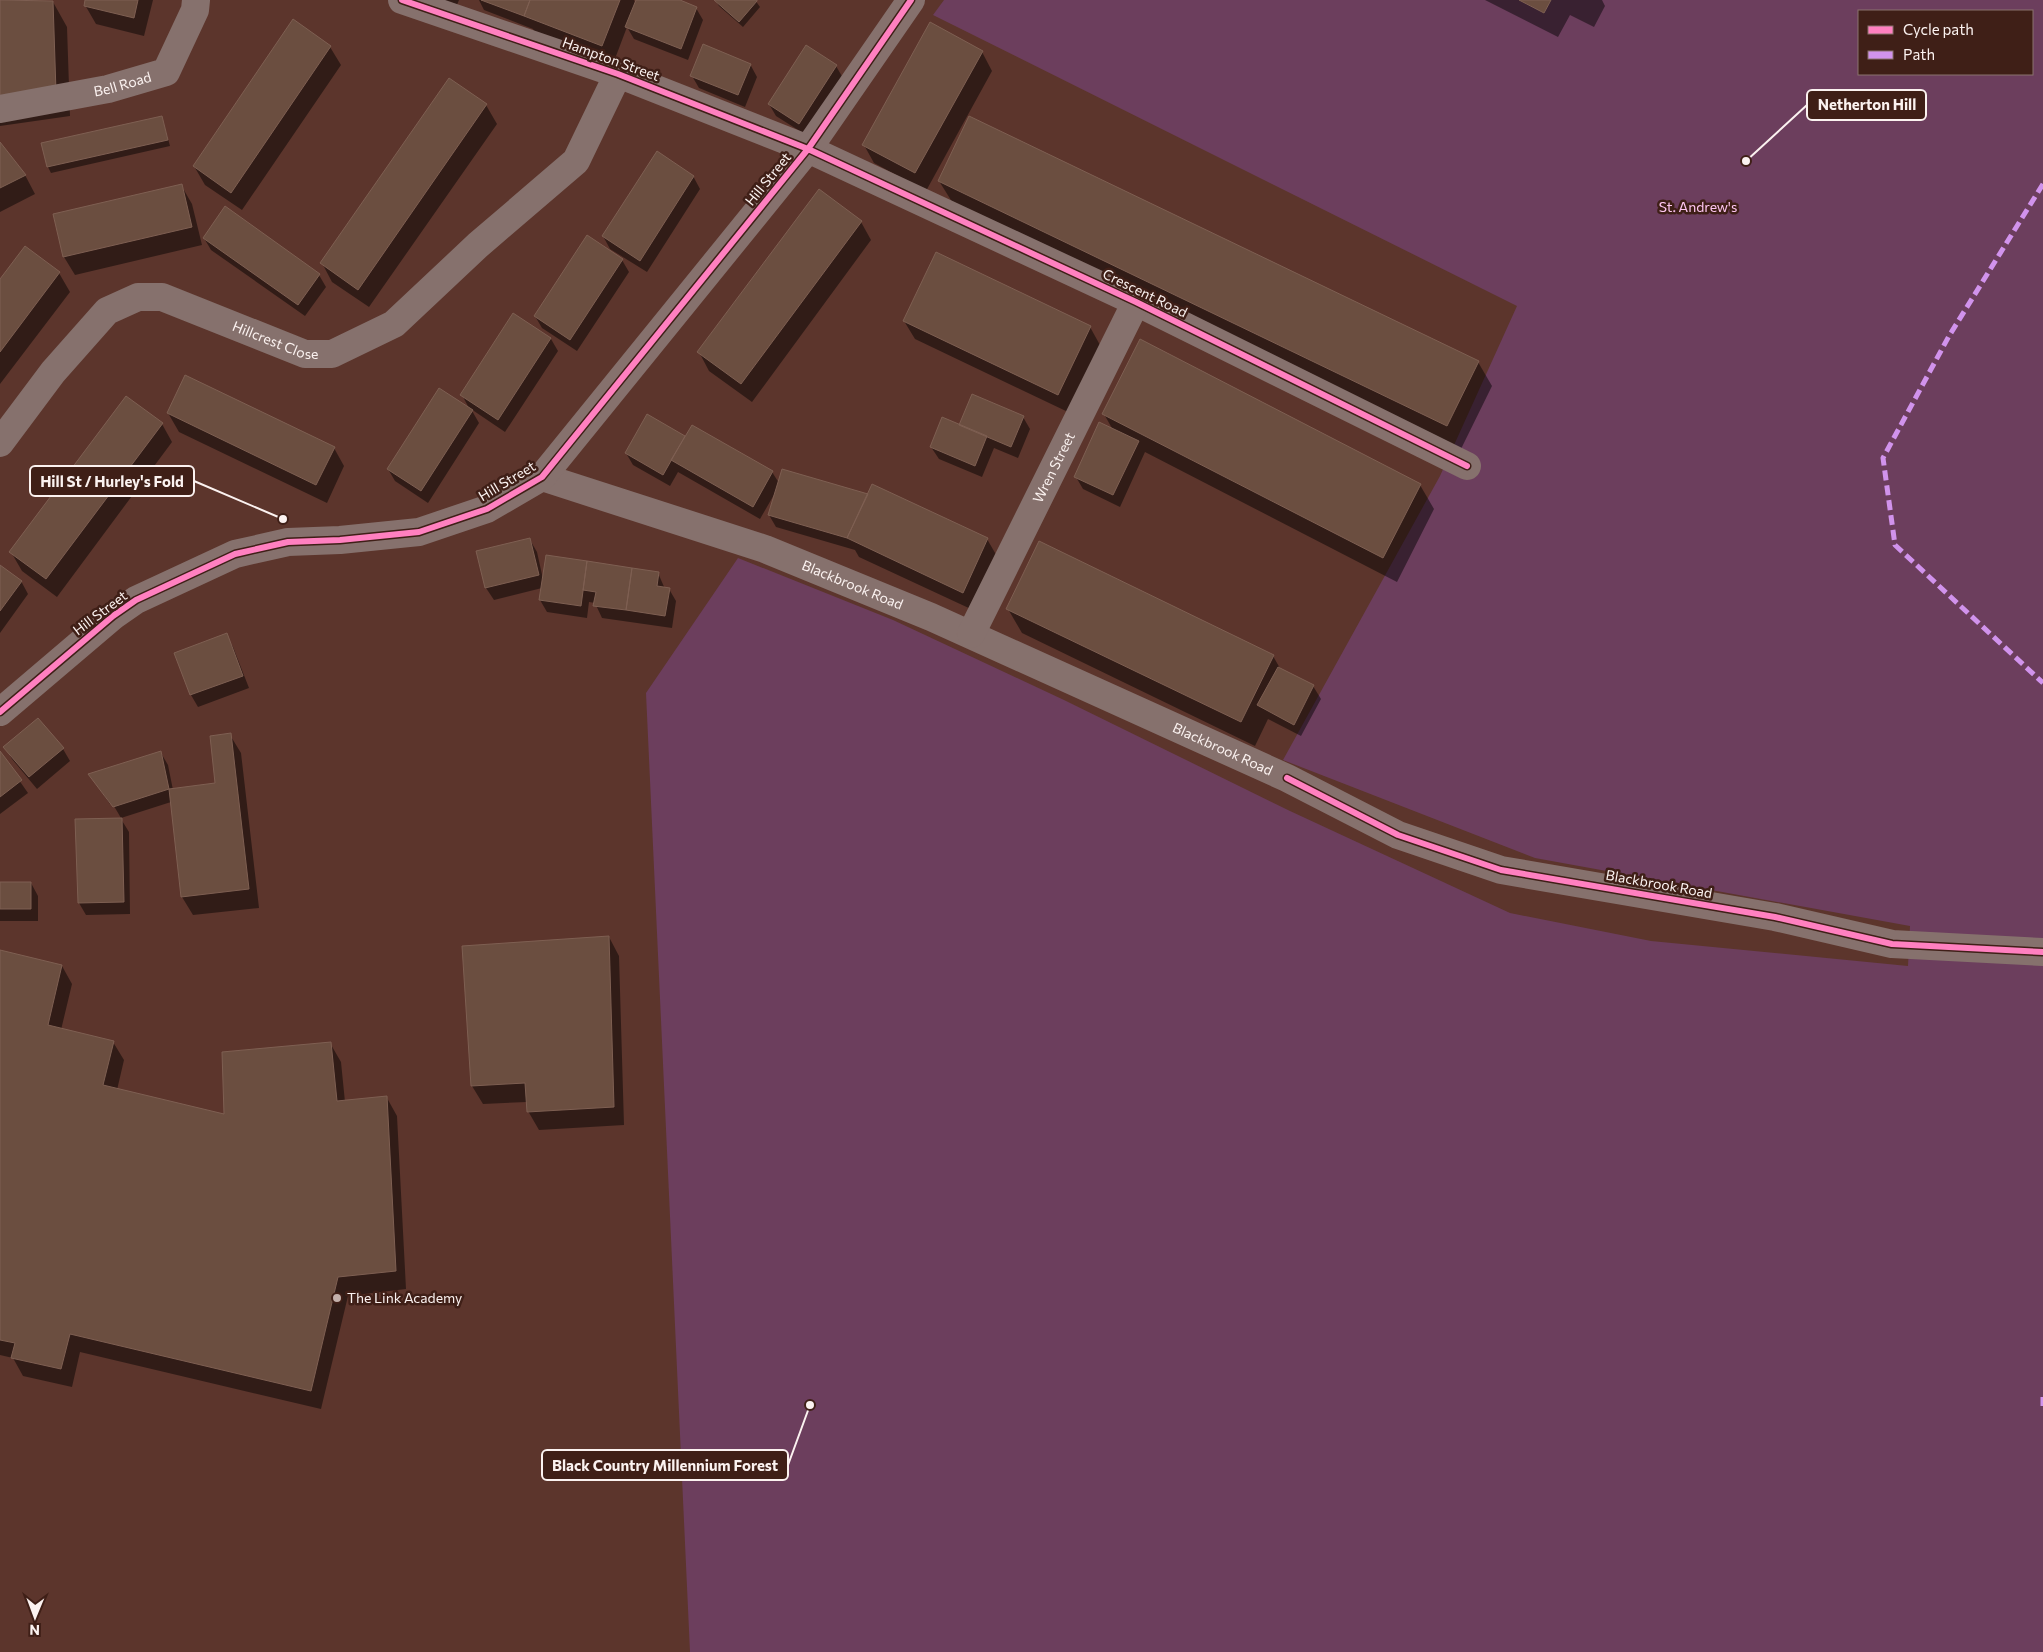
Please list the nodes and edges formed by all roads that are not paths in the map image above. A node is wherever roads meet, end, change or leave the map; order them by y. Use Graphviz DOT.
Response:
graph roads {
  1 [pos="196,0"];
  2 [pos="402,0"];
  3 [pos="911,0"];
  4 [pos="458,9"];
  5 [pos="618,74"];
  6 [pos="0,109"];
  7 [pos="808,149"];
  8 [pos="1136,302"];
  9 [pos="0,443"];
  10 [pos="1467,466"];
  11 [pos="542,476"];
  12 [pos="971,634"];
  13 [pos="0,712"];
  14 [pos="2043,952"];
  1 -- 6 [label="street, Bell Road"];
  2 -- 4 [label="street, Hampton Street"];
  3 -- 7 [label="street, Hill Street"];
  4 -- 5 [label="street, Hampton Street"];
  5 -- 7 [label="street, Hampton Street"];
  5 -- 9 [label="street, Hillcrest Close"];
  7 -- 8 [label="street, Crescent Road"];
  7 -- 11 [label="street, Hill Street"];
  8 -- 10 [label="street, Crescent Road"];
  8 -- 12 [label="street, Wren Street"];
  11 -- 12 [label="street, Blackbrook Road"];
  11 -- 13 [label="street, Hill Street"];
  12 -- 14 [label="street, Blackbrook Road"];
}
